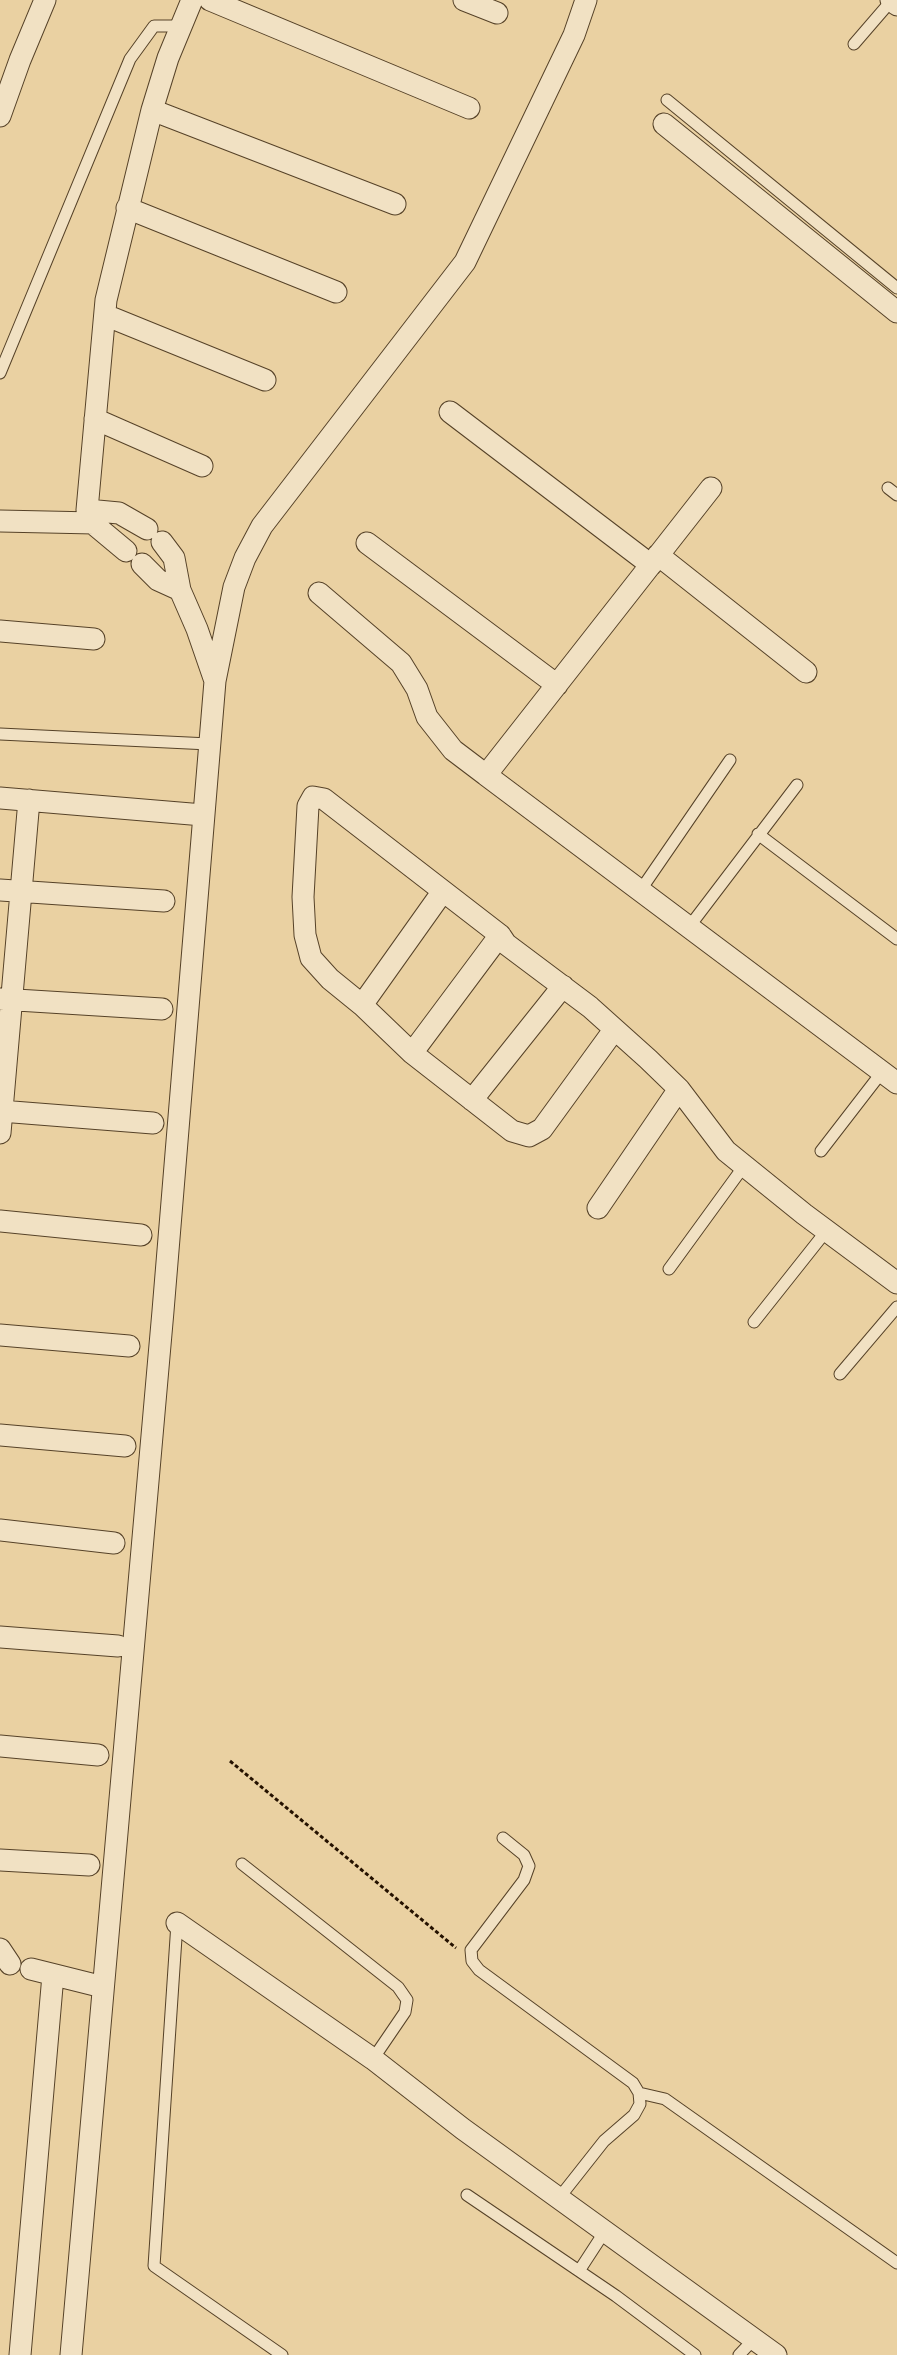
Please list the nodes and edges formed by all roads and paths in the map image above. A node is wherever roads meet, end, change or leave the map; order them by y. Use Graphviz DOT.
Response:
graph roads {
  1 [pos="45,0"];
  2 [pos="192,0"];
  3 [pos="210,0"];
  4 [pos="464,0"];
  5 [pos="586,0"];
  6 [pos="891,0"];
  7 [pos="897,5"];
  8 [pos="497,13"];
  9 [pos="181,26"];
  10 [pos="854,44"];
  11 [pos="667,100"];
  12 [pos="469,108"];
  13 [pos="152,110"];
  14 [pos="0,116"];
  15 [pos="664,124"];
  16 [pos="395,204"];
  17 [pos="127,208"];
  18 [pos="897,288"];
  19 [pos="336,292"];
  20 [pos="897,312"];
  21 [pos="105,315"];
  22 [pos="0,373"];
  23 [pos="265,380"];
  24 [pos="450,412"];
  25 [pos="94,419"];
  26 [pos="202,466"];
  27 [pos="711,488"];
  28 [pos="91,516"];
  29 [pos="0,521"];
  30 [pos="367,543"];
  31 [pos="126,551"];
  32 [pos="654,560"];
  33 [pos="142,564"];
  34 [pos="180,590"];
  35 [pos="318,593"];
  36 [pos="0,631"];
  37 [pos="94,639"];
  38 [pos="806,672"];
  39 [pos="215,681"];
  40 [pos="556,685"];
  41 [pos="0,734"];
  42 [pos="209,744"];
  43 [pos="730,760"];
  44 [pos="486,775"];
  45 [pos="798,785"];
  46 [pos="0,798"];
  47 [pos="29,800"];
  48 [pos="203,815"];
  49 [pos="758,834"];
  50 [pos="0,890"];
  51 [pos="443,891"];
  52 [pos="640,891"];
  53 [pos="21,892"];
  54 [pos="164,901"];
  55 [pos="689,927"];
  56 [pos="500,935"];
  57 [pos="897,940"];
  58 [pos="563,986"];
  59 [pos="6,1000"];
  60 [pos="362,1005"];
  61 [pos="162,1009"];
  62 [pos="614,1030"];
  63 [pos="412,1053"];
  64 [pos="890,1077"];
  65 [pos="679,1089"];
  66 [pos="472,1100"];
  67 [pos="1,1111"];
  68 [pos="153,1123"];
  69 [pos="0,1132"];
  70 [pos="821,1151"];
  71 [pos="744,1166"];
  72 [pos="598,1208"];
  73 [pos="0,1221"];
  74 [pos="827,1230"];
  75 [pos="140,1235"];
  76 [pos="669,1269"];
  77 [pos="897,1283"];
  78 [pos="897,1307"];
  79 [pos="754,1322"];
  80 [pos="0,1335"];
  81 [pos="129,1346"];
  82 [pos="840,1374"];
  83 [pos="0,1435"];
  84 [pos="125,1446"];
  85 [pos="0,1530"];
  86 [pos="114,1543"];
  87 [pos="0,1637"];
  88 [pos="118,1646"];
  89 [pos="0,1746"];
  90 [pos="98,1755"];
  91 [pos="230,1761"];
  92 [pos="503,1838"];
  93 [pos="0,1860"];
  94 [pos="88,1864"];
  95 [pos="242,1864"];
  96 [pos="177,1923"];
  97 [pos="472,1962"];
  98 [pos="31,1969"];
  99 [pos="53,1975"];
  100 [pos="102,1988"];
  101 [pos="373,2059"];
  102 [pos="639,2093"];
  103 [pos="467,2195"];
  104 [pos="559,2198"];
  105 [pos="604,2231"];
  106 [pos="897,2263"];
  107 [pos="579,2271"];
  108 [pos="754,2339"];
  109 [pos="20,2355"];
  110 [pos="71,2355"];
  111 [pos="282,2355"];
  112 [pos="695,2355"];
  113 [pos="739,2355"];
  114 [pos="776,2355"];
  1 -- 14 [label="street"];
  2 -- 9 [label="street"];
  3 -- 12 [label="street"];
  4 -- 8 [label="street"];
  5 -- 39 [label="street"];
  6 -- 7 [label="street"];
  6 -- 10 [label="lane"];
  9 -- 13 [label="street"];
  9 -- 22 [label="lane"];
  11 -- 18 [label="lane"];
  13 -- 16 [label="street"];
  13 -- 17 [label="street"];
  15 -- 20 [label="street"];
  17 -- 19 [label="street"];
  17 -- 21 [label="street"];
  21 -- 23 [label="street"];
  21 -- 25 [label="street"];
  24 -- 32 [label="street"];
  25 -- 26 [label="street"];
  25 -- 28 [label="street"];
  27 -- 32 [label="street"];
  28 -- 29 [label="street"];
  28 -- 31 [label="street"];
  28 -- 34 [label="street"];
  30 -- 40 [label="street"];
  32 -- 38 [label="street"];
  32 -- 40 [label="street"];
  33 -- 34 [label="street"];
  34 -- 39 [label="street"];
  35 -- 44 [label="street"];
  36 -- 37 [label="street"];
  39 -- 42 [label="street"];
  40 -- 44 [label="street"];
  41 -- 42 [label="lane"];
  42 -- 48 [label="street"];
  43 -- 52 [label="lane"];
  44 -- 52 [label="street"];
  45 -- 49 [label="lane"];
  46 -- 47 [label="street"];
  47 -- 48 [label="street"];
  47 -- 53 [label="street"];
  48 -- 100 [label="street"];
  49 -- 55 [label="lane"];
  49 -- 57 [label="lane"];
  50 -- 53 [label="street"];
  51 -- 56 [label="street"];
  51 -- 60 [label="street"];
  51 -- 60 [label="street"];
  52 -- 55 [label="street"];
  53 -- 54 [label="street"];
  53 -- 59 [label="street"];
  55 -- 64 [label="street"];
  56 -- 58 [label="street"];
  56 -- 63 [label="street"];
  58 -- 62 [label="street"];
  58 -- 66 [label="street"];
  59 -- 61 [label="street"];
  59 -- 67 [label="street"];
  60 -- 63 [label="street"];
  62 -- 65 [label="street"];
  62 -- 66 [label="street"];
  63 -- 66 [label="street"];
  64 -- 70 [label="lane"];
  65 -- 71 [label="street"];
  65 -- 72 [label="street"];
  67 -- 68 [label="street"];
  67 -- 69 [label="street"];
  71 -- 74 [label="street"];
  71 -- 76 [label="lane"];
  73 -- 75 [label="street"];
  74 -- 77 [label="street"];
  74 -- 79 [label="lane"];
  78 -- 82 [label="lane"];
  80 -- 81 [label="street"];
  83 -- 84 [label="street"];
  85 -- 86 [label="street"];
  87 -- 88 [label="street"];
  89 -- 90 [label="street"];
  91 -- 97 [label="path"];
  92 -- 97 [label="lane"];
  93 -- 94 [label="street"];
  95 -- 101 [label="lane"];
  96 -- 101 [label="street"];
  96 -- 111 [label="lane"];
  97 -- 102 [label="lane"];
  98 -- 99 [label="street"];
  99 -- 100 [label="street"];
  99 -- 109 [label="street"];
  100 -- 110 [label="street"];
  101 -- 104 [label="street"];
  102 -- 104 [label="lane"];
  102 -- 106 [label="lane"];
  103 -- 107 [label="lane"];
  104 -- 105 [label="street"];
  105 -- 107 [label="lane"];
  105 -- 108 [label="street"];
  107 -- 112 [label="lane"];
  108 -- 113 [label="lane"];
  108 -- 114 [label="street"];
}
